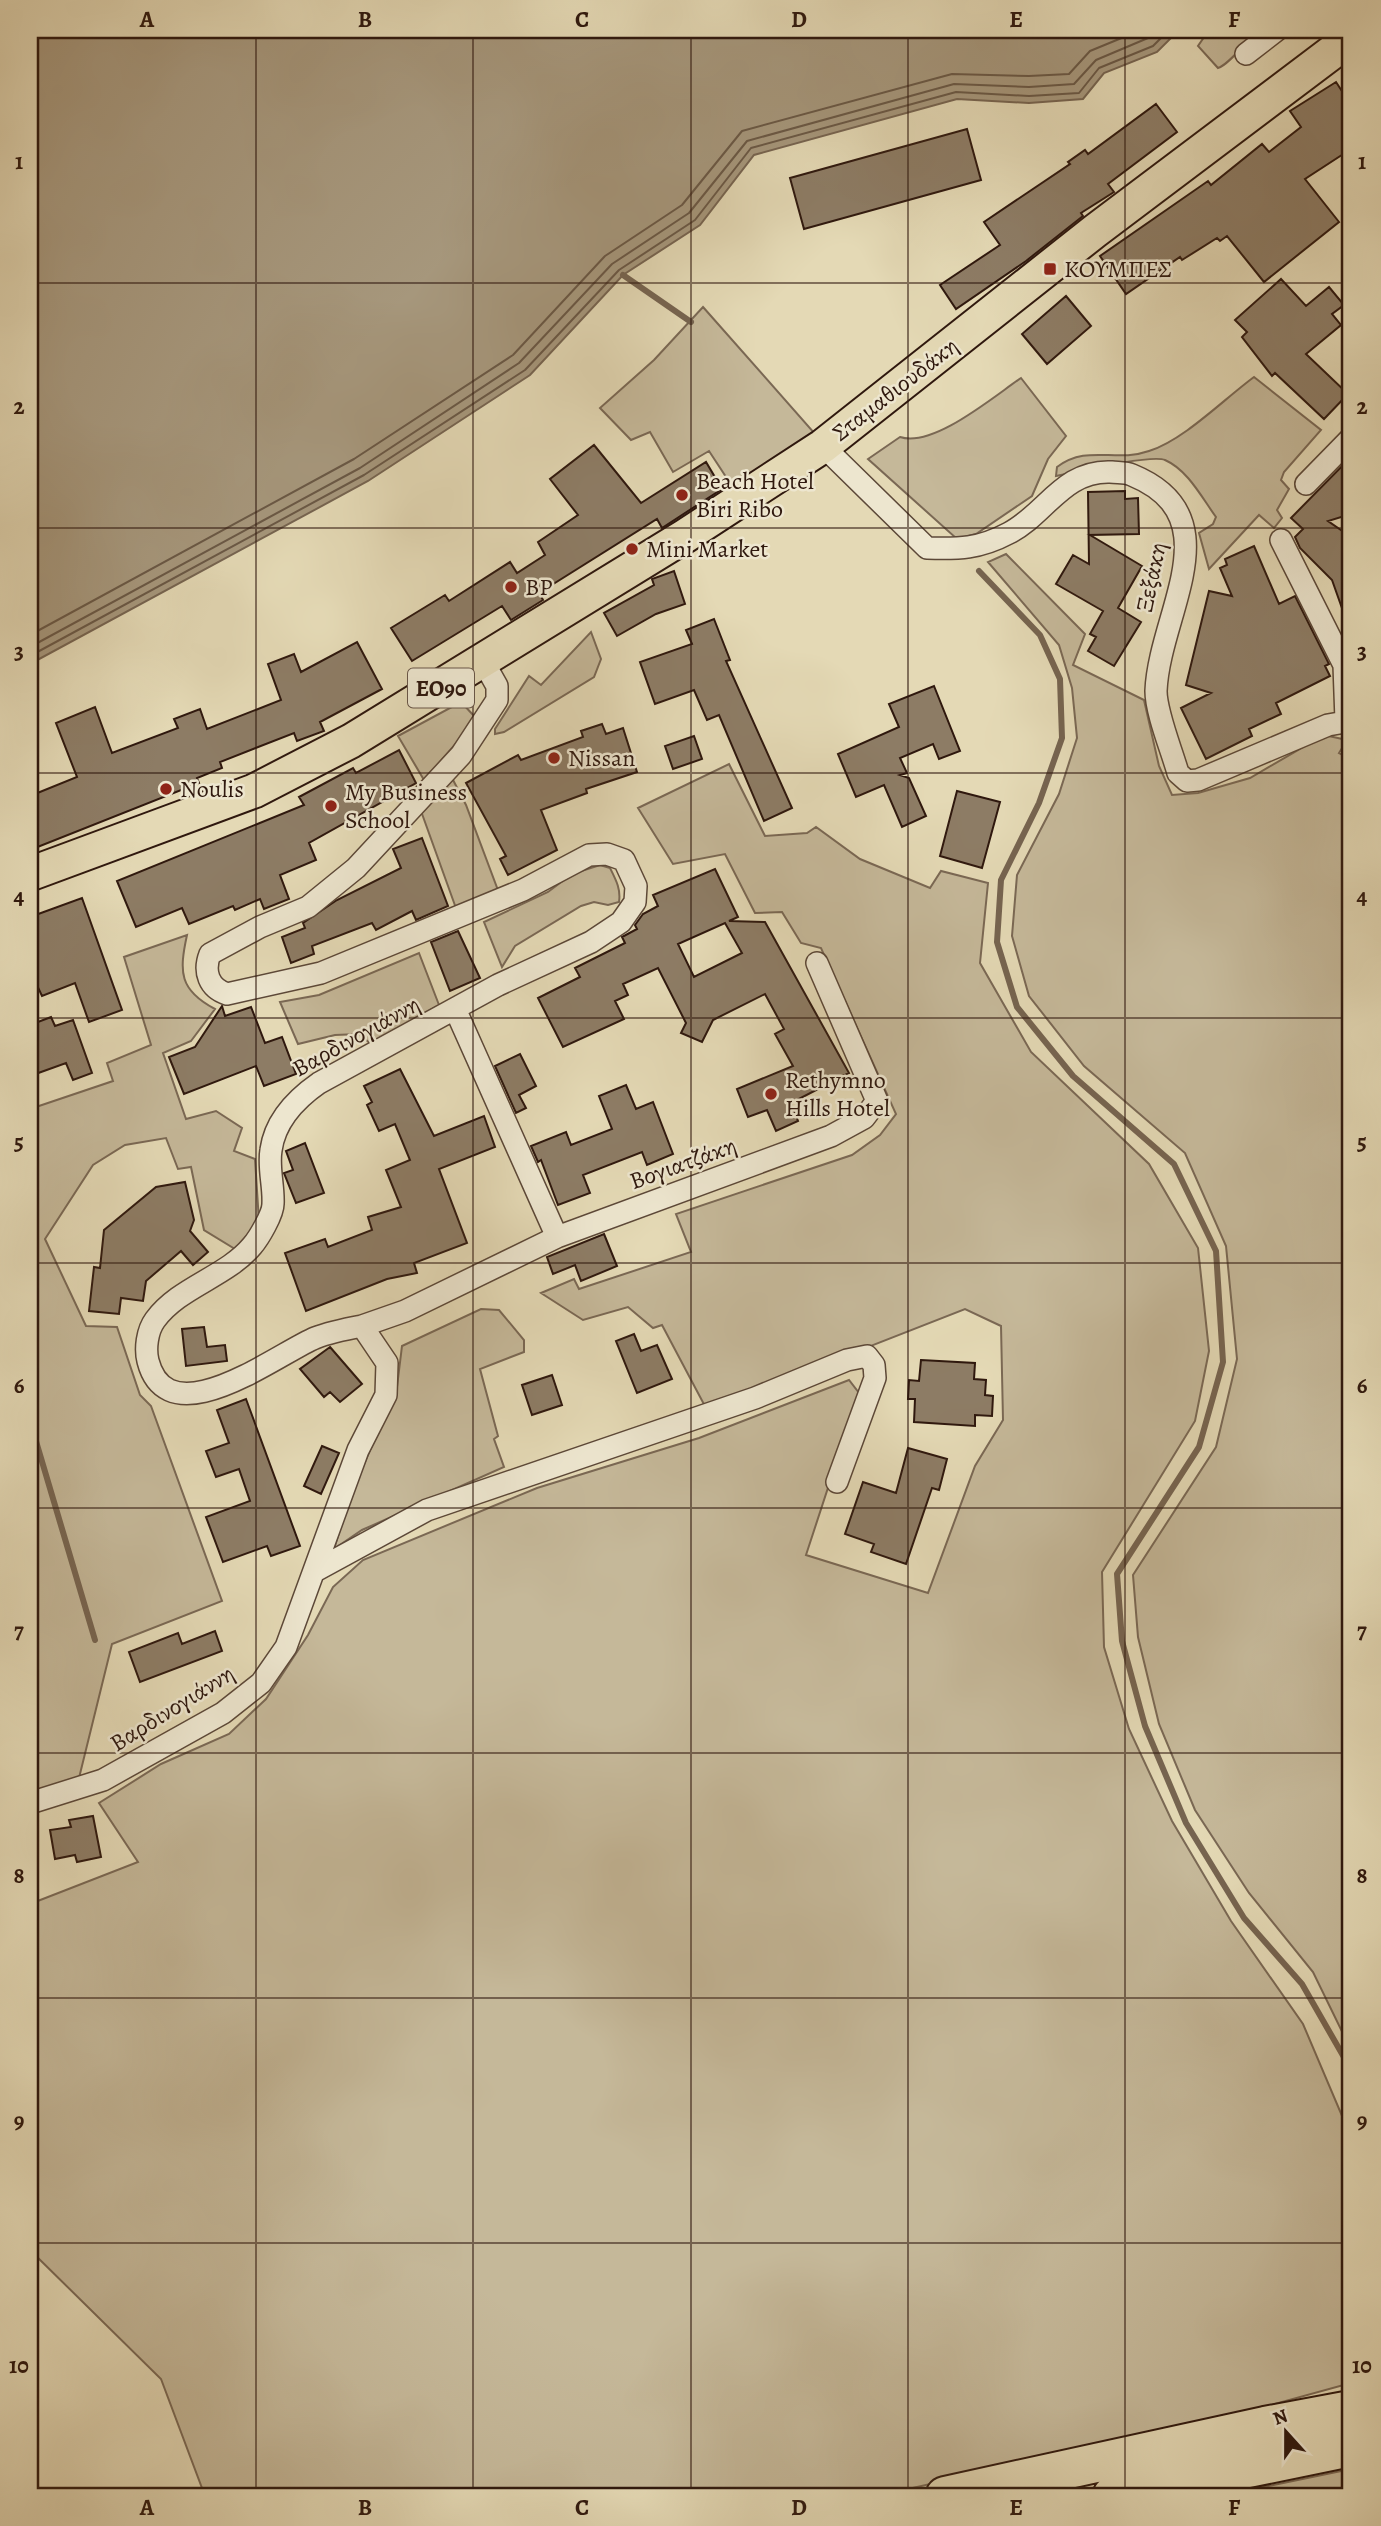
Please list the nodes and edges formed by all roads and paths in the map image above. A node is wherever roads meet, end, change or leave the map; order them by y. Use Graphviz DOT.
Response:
graph roads {
  1 [pos="1277,30"];
  2 [pos="1351,38"];
  3 [pos="1246,54"];
  4 [pos="1351,438"];
  5 [pos="823,446"];
  6 [pos="1306,484"];
  7 [pos="1282,540"];
  8 [pos="484,663"];
  9 [pos="1349,721"];
  10 [pos="30,874"];
  11 [pos="817,963"];
  12 [pos="456,1011"];
  13 [pos="557,1237"];
  14 [pos="362,1326"];
  15 [pos="837,1482"];
  16 [pos="315,1571"];
  17 [pos="30,1803"];
  18 [pos="1351,2410"];
  19 [pos="1268,2443"];
  20 [pos="1351,2447"];
  21 [pos="945,2496"];
  22 [pos="1112,2496"];
  1 -- 3 [label="street"];
  2 -- 5 [label="main road, Σταμαθιουδάκη / ΕΟ90"];
  4 -- 6 [label="street"];
  5 -- 8 [label="main road, Σταμαθιουδάκη / ΕΟ90"];
  5 -- 9 [label="street, Ξεξάκη"];
  7 -- 9 [label="street"];
  8 -- 10 [label="main road, Σταμαθιουδάκη / ΕΟ90"];
  8 -- 12 [label="street, Βαρδινογιάννη"];
  11 -- 13 [label="street, Βογιατζάκη"];
  12 -- 13 [label="street"];
  12 -- 14 [label="street, Βαρδινογιάννη"];
  13 -- 14 [label="street, Βογιατζάκη"];
  14 -- 16 [label="street, Βαρδινογιάννη"];
  15 -- 16 [label="street"];
  16 -- 17 [label="street, Βαρδινογιάννη"];
  18 -- 19 [label="highway"];
  19 -- 20 [label="highway"];
  19 -- 21 [label="highway"];
  19 -- 22 [label="highway"];
}
